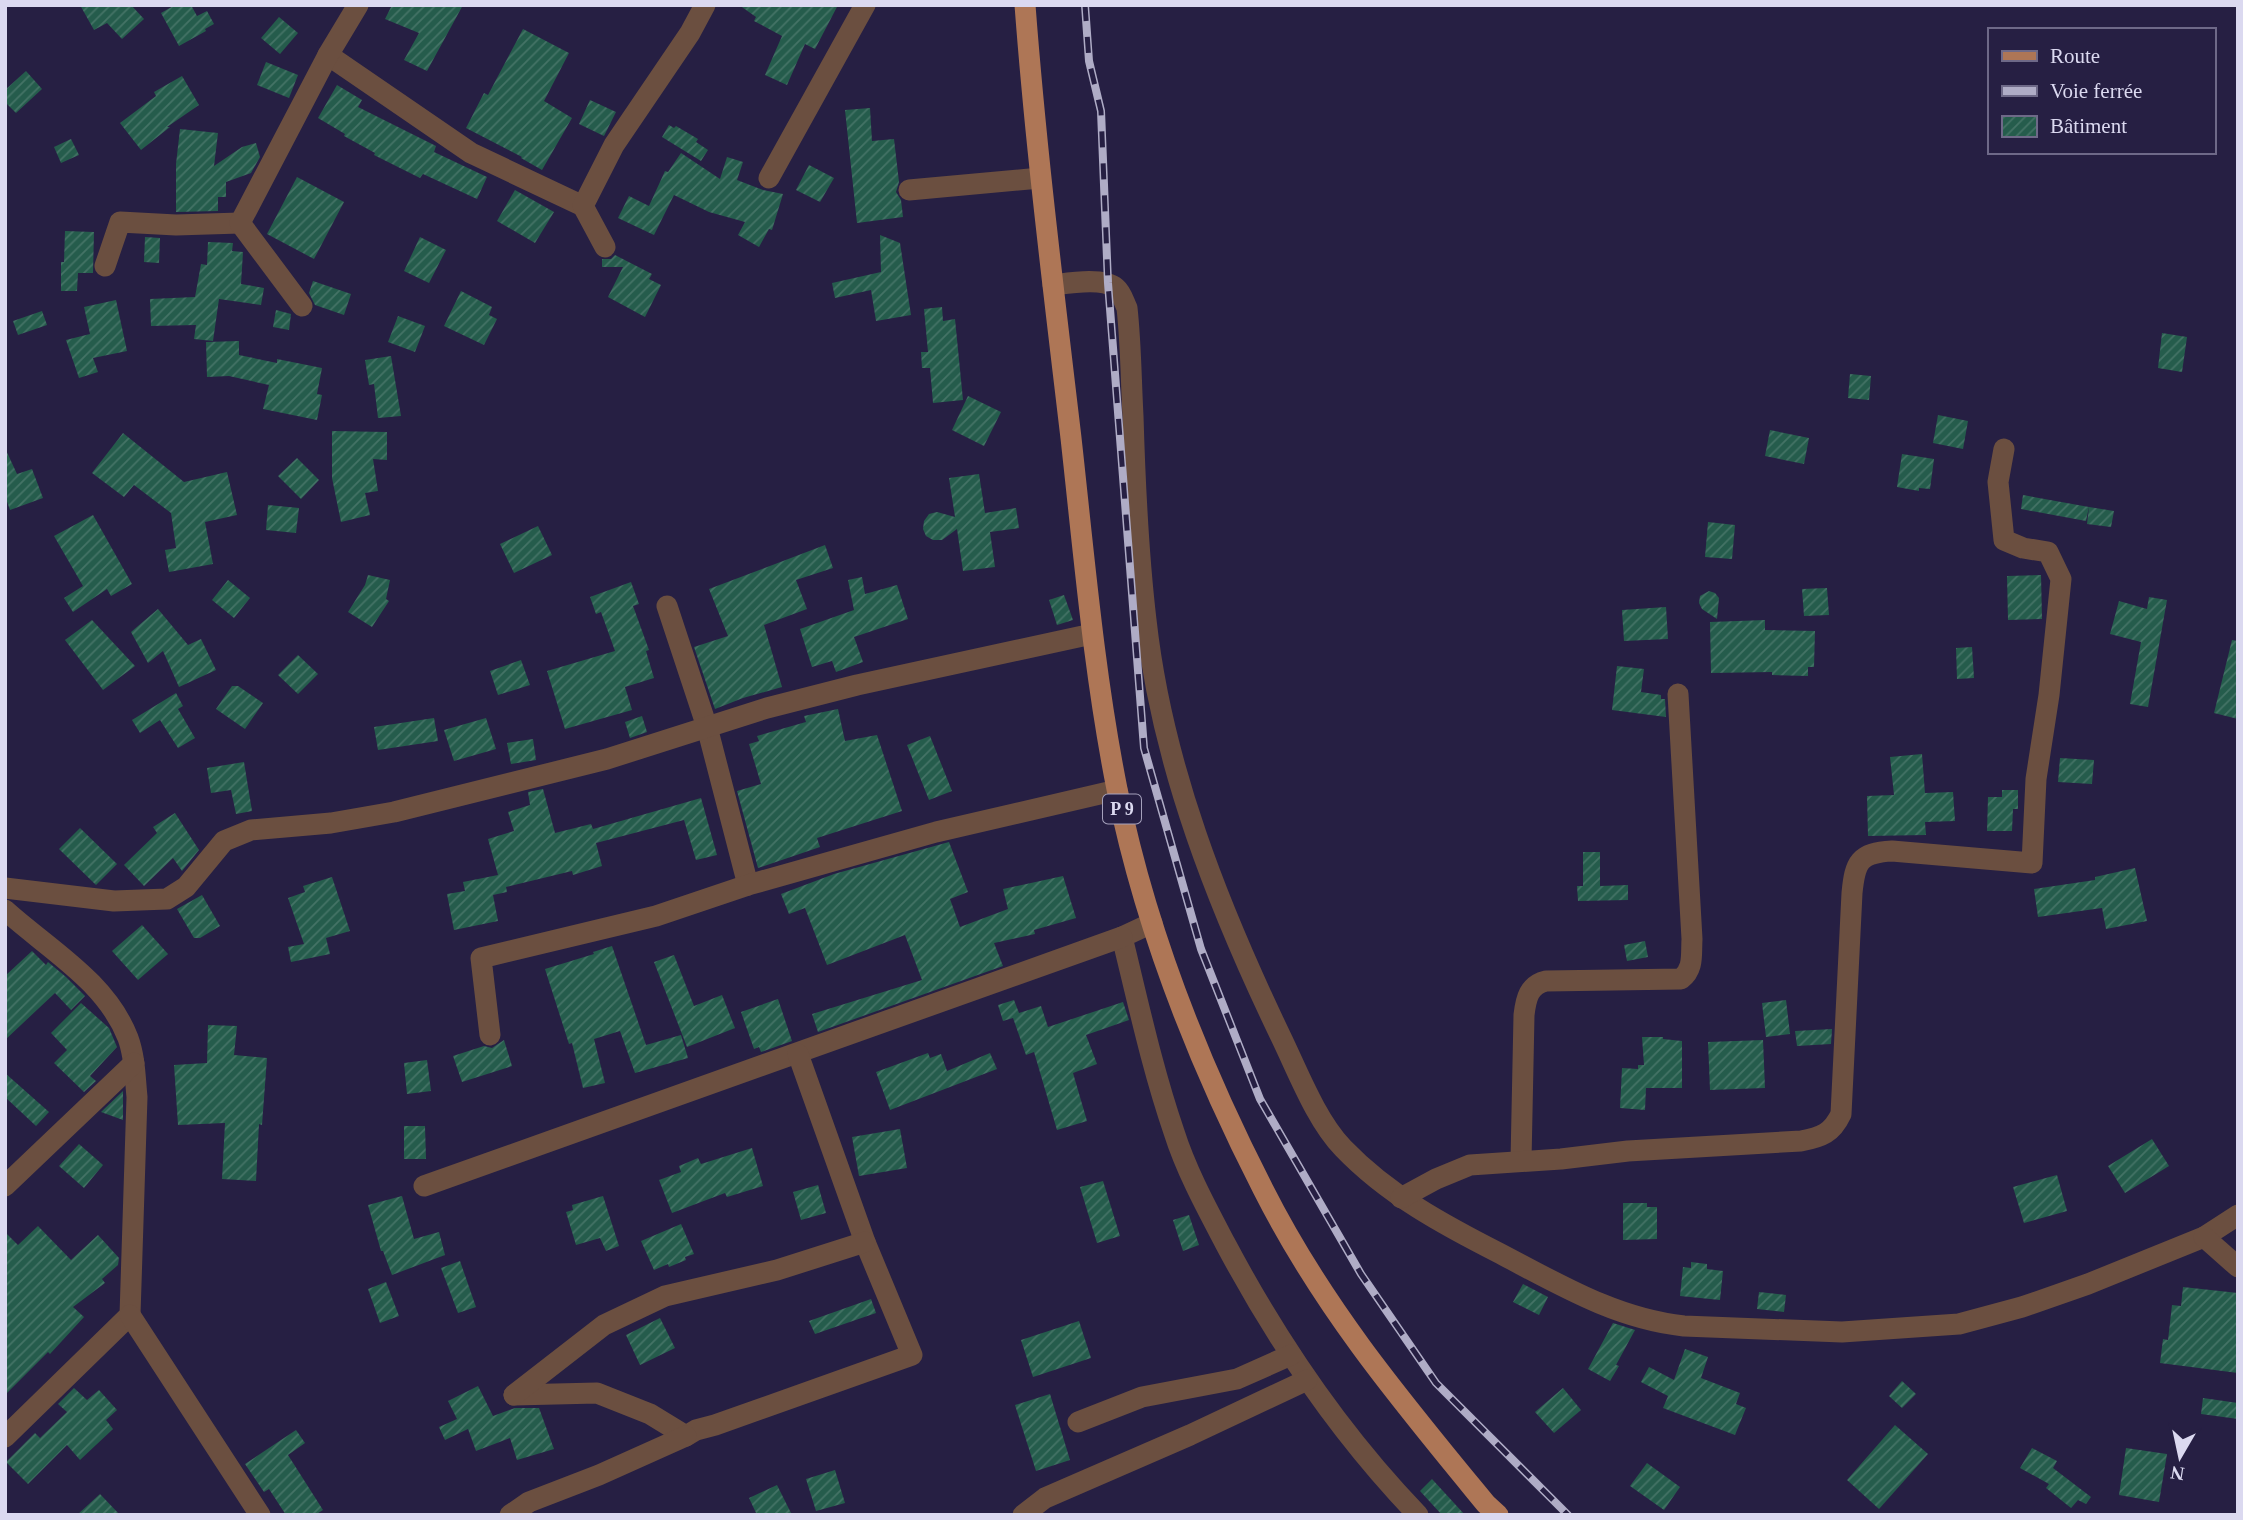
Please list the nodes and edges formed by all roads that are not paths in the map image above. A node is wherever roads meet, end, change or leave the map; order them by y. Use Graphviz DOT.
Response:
graph roads {
  1 [pos="358,5"];
  2 [pos="705,5"];
  3 [pos="865,5"];
  4 [pos="1025,5"];
  5 [pos="328,55"];
  6 [pos="769,178"];
  7 [pos="1040,178"];
  8 [pos="909,190"];
  9 [pos="583,206"];
  10 [pos="240,223"];
  11 [pos="605,247"];
  12 [pos="106,266"];
  13 [pos="1053,285"];
  14 [pos="302,306"];
  15 [pos="2004,449"];
  16 [pos="667,606"];
  17 [pos="1092,634"];
  18 [pos="1678,694"];
  19 [pos="707,727"];
  20 [pos="1117,790"];
  21 [pos="748,886"];
  22 [pos="5,888"];
  23 [pos="5,909"];
  24 [pos="1152,923"];
  25 [pos="1122,937"];
  26 [pos="490,1035"];
  27 [pos="798,1054"];
  28 [pos="134,1063"];
  29 [pos="1521,1161"];
  30 [pos="5,1186"];
  31 [pos="424,1186"];
  32 [pos="1401,1198"];
  33 [pos="2238,1215"];
  34 [pos="2204,1237"];
  35 [pos="865,1242"];
  36 [pos="2238,1267"];
  37 [pos="130,1315"];
  38 [pos="1291,1355"];
  39 [pos="1307,1380"];
  40 [pos="1078,1422"];
  41 [pos="686,1436"];
  42 [pos="5,1437"];
  43 [pos="260,1515"];
  44 [pos="510,1515"];
  45 [pos="1023,1515"];
  46 [pos="1418,1515"];
  47 [pos="1498,1515"];
  1 -- 5 [label="street"];
  2 -- 9 [label="street"];
  3 -- 6 [label="street"];
  4 -- 7 [label="main road, P 9"];
  5 -- 9 [label="street"];
  5 -- 10 [label="street"];
  7 -- 8 [label="street"];
  7 -- 13 [label="main road, P 9"];
  9 -- 11 [label="street"];
  10 -- 12 [label="street"];
  10 -- 14 [label="street"];
  13 -- 17 [label="main road, P 9"];
  13 -- 32 [label="street"];
  15 -- 29 [label="street"];
  16 -- 19 [label="street"];
  17 -- 19 [label="street"];
  17 -- 20 [label="main road, P 9"];
  18 -- 29 [label="street"];
  19 -- 21 [label="street"];
  19 -- 22 [label="street"];
  20 -- 21 [label="street"];
  20 -- 24 [label="main road, P 9"];
  21 -- 26 [label="street"];
  23 -- 28 [label="street"];
  24 -- 25 [label="street"];
  24 -- 47 [label="main road, P 9"];
  25 -- 27 [label="street"];
  25 -- 38 [label="street"];
  27 -- 31 [label="street"];
  27 -- 35 [label="street"];
  28 -- 30 [label="street"];
  28 -- 37 [label="street"];
  29 -- 32 [label="street"];
  32 -- 34 [label="street"];
  33 -- 34 [label="street"];
  34 -- 36 [label="street"];
  35 -- 41 [label="street"];
  35 -- 41 [label="street"];
  37 -- 42 [label="street"];
  37 -- 43 [label="street"];
  38 -- 39 [label="street"];
  38 -- 40 [label="street"];
  39 -- 45 [label="street"];
  39 -- 46 [label="street"];
  41 -- 44 [label="street"];
}
